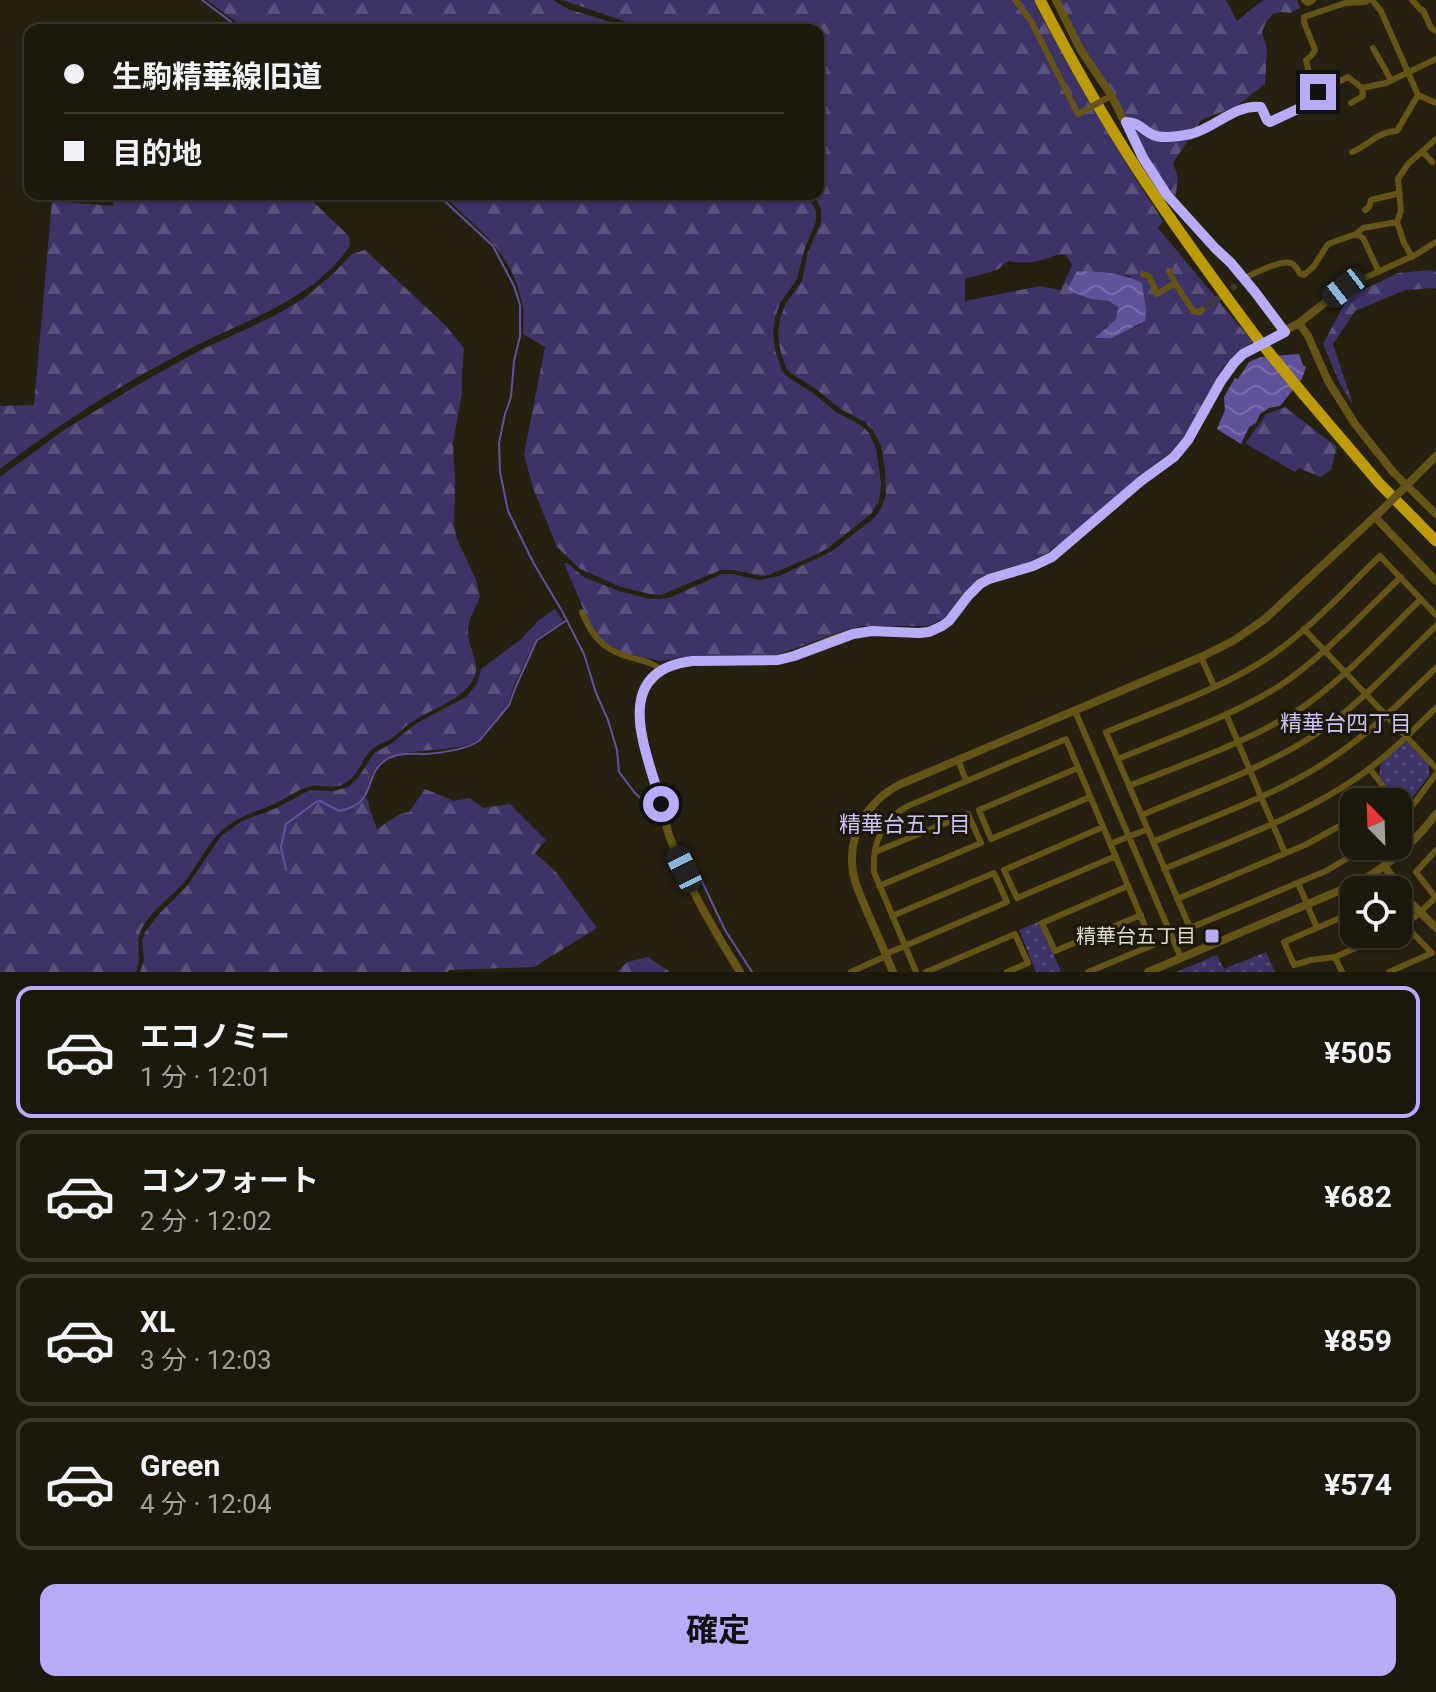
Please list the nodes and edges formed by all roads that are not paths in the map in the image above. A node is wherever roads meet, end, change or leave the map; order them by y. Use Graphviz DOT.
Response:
graph roads {
  1 [pos="1015,0"];
  2 [pos="1042,0"];
  3 [pos="1056,0"];
  4 [pos="1304,0"];
  5 [pos="1313,0"];
  6 [pos="1370,0"];
  7 [pos="1412,0"];
  8 [pos="1436,31"];
  9 [pos="1373,48"];
  10 [pos="1436,59"];
  11 [pos="1407,71"];
  12 [pos="1391,80"];
  13 [pos="1362,88"];
  14 [pos="1318,92"];
  15 [pos="1418,95"];
  16 [pos="1110,96"];
  17 [pos="1351,103"];
  18 [pos="1436,103"];
  19 [pos="1126,122"];
  20 [pos="1436,139"];
  21 [pos="1352,152"];
  22 [pos="1423,152"];
  23 [pos="1432,162"];
  24 [pos="1400,193"];
  25 [pos="1365,210"];
  26 [pos="1397,222"];
  27 [pos="1356,234"];
  28 [pos="1436,242"];
  29 [pos="1412,257"];
  30 [pos="1169,271"];
  31 [pos="1379,272"];
  32 [pos="1143,274"];
  33 [pos="1242,281"];
  34 [pos="1358,281"];
  35 [pos="1175,283"];
  36 [pos="1202,310"];
  37 [pos="1299,323"];
  38 [pos="1285,332"];
  39 [pos="1214,393"];
  40 [pos="1436,456"];
  41 [pos="1436,514"];
  42 [pos="1375,517"];
  43 [pos="1077,537"];
  44 [pos="1436,538"];
  45 [pos="1401,577"];
  46 [pos="1436,581"];
  47 [pos="1421,599"];
  48 [pos="1434,610"];
  49 [pos="582,612"];
  50 [pos="1436,626"];
  51 [pos="1304,629"];
  52 [pos="1324,650"];
  53 [pos="1201,657"];
  54 [pos="1436,668"];
  55 [pos="662,670"];
  56 [pos="1345,672"];
  57 [pos="1214,686"];
  58 [pos="1365,693"];
  59 [pos="1436,708"];
  60 [pos="1075,711"];
  61 [pos="1226,714"];
  62 [pos="1386,715"];
  63 [pos="1406,737"];
  64 [pos="1238,741"];
  65 [pos="1118,759"];
  66 [pos="958,760"];
  67 [pos="1078,768"];
  68 [pos="1436,768"];
  69 [pos="1249,769"];
  70 [pos="1370,769"];
  71 [pos="1436,774"];
  72 [pos="966,780"];
  73 [pos="1129,786"];
  74 [pos="1384,788"];
  75 [pos="1261,796"];
  76 [pos="1090,797"];
  77 [pos="1412,805"];
  78 [pos="1436,814"];
  79 [pos="1142,815"];
  80 [pos="1273,823"];
  81 [pos="1103,827"];
  82 [pos="1340,827"];
  83 [pos="1148,829"];
  84 [pos="1129,837"];
  85 [pos="1153,842"];
  86 [pos="1110,844"];
  87 [pos="1436,850"];
  88 [pos="875,852"];
  89 [pos="1285,853"];
  90 [pos="1116,856"];
  91 [pos="1346,860"];
  92 [pos="1385,867"];
  93 [pos="1164,869"];
  94 [pos="1298,883"];
  95 [pos="879,886"];
  96 [pos="1128,886"];
  97 [pos="1436,897"];
  98 [pos="1017,898"];
  99 [pos="1177,899"];
  100 [pos="1007,902"];
  101 [pos="1307,904"];
  102 [pos="1420,913"];
  103 [pos="1141,915"];
  104 [pos="892,916"];
  105 [pos="1340,918"];
  106 [pos="1412,919"];
  107 [pos="1317,928"];
  108 [pos="1436,928"];
  109 [pos="1412,936"];
  110 [pos="904,946"];
  111 [pos="1355,948"];
  112 [pos="886,955"];
  113 [pos="1335,957"];
  114 [pos="1181,958"];
  115 [pos="740,972"];
  116 [pos="851,972"];
  117 [pos="893,972"];
  118 [pos="916,972"];
  119 [pos="926,972"];
  120 [pos="1007,972"];
  121 [pos="1088,972"];
  122 [pos="1148,972"];
  123 [pos="1342,972"];
  124 [pos="1389,972"];
  1 -- 16 [label="street, bridge"];
  2 -- 44 [label="highway, bridge"];
  3 -- 16 [label="street"];
  4 -- 5 [label="street"];
  6 -- 11 [label="street"];
  6 -- 14 [label="street"];
  7 -- 8 [label="street"];
  9 -- 12 [label="street"];
  10 -- 11 [label="street"];
  11 -- 12 [label="street"];
  11 -- 15 [label="street"];
  12 -- 13 [label="street"];
  13 -- 14 [label="street"];
  13 -- 17 [label="street"];
  14 -- 19 [label="street"];
  15 -- 18 [label="street"];
  15 -- 21 [label="street"];
  16 -- 19 [label="street"];
  19 -- 33 [label="street"];
  20 -- 22 [label="street"];
  22 -- 23 [label="street"];
  22 -- 24 [label="street"];
  24 -- 25 [label="street"];
  24 -- 26 [label="street"];
  26 -- 27 [label="street"];
  26 -- 29 [label="street"];
  27 -- 31 [label="street"];
  27 -- 33 [label="street"];
  28 -- 29 [label="street"];
  29 -- 31 [label="street"];
  30 -- 35 [label="street"];
  31 -- 34 [label="street"];
  32 -- 35 [label="street"];
  33 -- 38 [label="street"];
  34 -- 37 [label="street"];
  35 -- 36 [label="street"];
  37 -- 38 [label="street"];
  37 -- 41 [label="street"];
  38 -- 39 [label="street"];
  39 -- 43 [label="street"];
  40 -- 42 [label="street, bridge"];
  42 -- 46 [label="street"];
  42 -- 53 [label="street"];
  43 -- 55 [label="street"];
  45 -- 47 [label="street"];
  45 -- 51 [label="street"];
  45 -- 52 [label="street"];
  47 -- 48 [label="street"];
  47 -- 56 [label="street"];
  49 -- 55 [label="street"];
  50 -- 58 [label="street"];
  51 -- 52 [label="street"];
  51 -- 57 [label="street"];
  52 -- 56 [label="street"];
  52 -- 61 [label="street"];
  53 -- 57 [label="street"];
  53 -- 60 [label="street"];
  54 -- 62 [label="street"];
  55 -- 115 [label="street"];
  56 -- 58 [label="street"];
  56 -- 64 [label="street"];
  57 -- 65 [label="street"];
  58 -- 62 [label="street"];
  58 -- 69 [label="street"];
  59 -- 63 [label="street"];
  60 -- 66 [label="street"];
  60 -- 84 [label="street"];
  61 -- 64 [label="street"];
  61 -- 65 [label="street"];
  62 -- 63 [label="street"];
  62 -- 75 [label="street"];
  63 -- 68 [label="street"];
  63 -- 70 [label="street"];
  64 -- 69 [label="street"];
  64 -- 73 [label="street"];
  65 -- 73 [label="street"];
  66 -- 72 [label="street"];
  66 -- 112 [label="street"];
  67 -- 72 [label="street"];
  67 -- 76 [label="street"];
  67 -- 76 [label="street"];
  69 -- 75 [label="street"];
  69 -- 79 [label="street"];
  70 -- 74 [label="street"];
  70 -- 80 [label="street"];
  71 -- 77 [label="street"];
  72 -- 88 [label="street"];
  73 -- 79 [label="street"];
  75 -- 80 [label="street"];
  75 -- 85 [label="street"];
  76 -- 81 [label="street"];
  78 -- 92 [label="street"];
  79 -- 83 [label="street"];
  80 -- 89 [label="street"];
  80 -- 93 [label="street"];
  81 -- 86 [label="street"];
  81 -- 98 [label="street"];
  82 -- 89 [label="street"];
  83 -- 84 [label="street"];
  83 -- 85 [label="street"];
  84 -- 86 [label="street"];
  84 -- 114 [label="street"];
  85 -- 93 [label="street"];
  86 -- 90 [label="street"];
  87 -- 97 [label="street"];
  88 -- 95 [label="street"];
  88 -- 95 [label="street"];
  89 -- 99 [label="street"];
  90 -- 96 [label="street"];
  90 -- 98 [label="street"];
  91 -- 94 [label="street"];
  92 -- 101 [label="street"];
  92 -- 102 [label="street"];
  93 -- 99 [label="street"];
  94 -- 99 [label="street"];
  94 -- 101 [label="street"];
  95 -- 104 [label="street"];
  96 -- 103 [label="street"];
  96 -- 103 [label="street"];
  97 -- 102 [label="street"];
  98 -- 100 [label="street"];
  100 -- 104 [label="street"];
  100 -- 110 [label="street"];
  101 -- 107 [label="street"];
  101 -- 114 [label="street"];
  102 -- 106 [label="street"];
  102 -- 108 [label="street"];
  103 -- 121 [label="street"];
  104 -- 110 [label="street"];
  105 -- 107 [label="street"];
  107 -- 113 [label="street"];
  109 -- 124 [label="street"];
  110 -- 112 [label="street"];
  110 -- 118 [label="street"];
  111 -- 113 [label="street"];
  112 -- 116 [label="street"];
  112 -- 117 [label="street"];
  113 -- 123 [label="street"];
  114 -- 122 [label="street"];
  119 -- 120 [label="street"];
}
